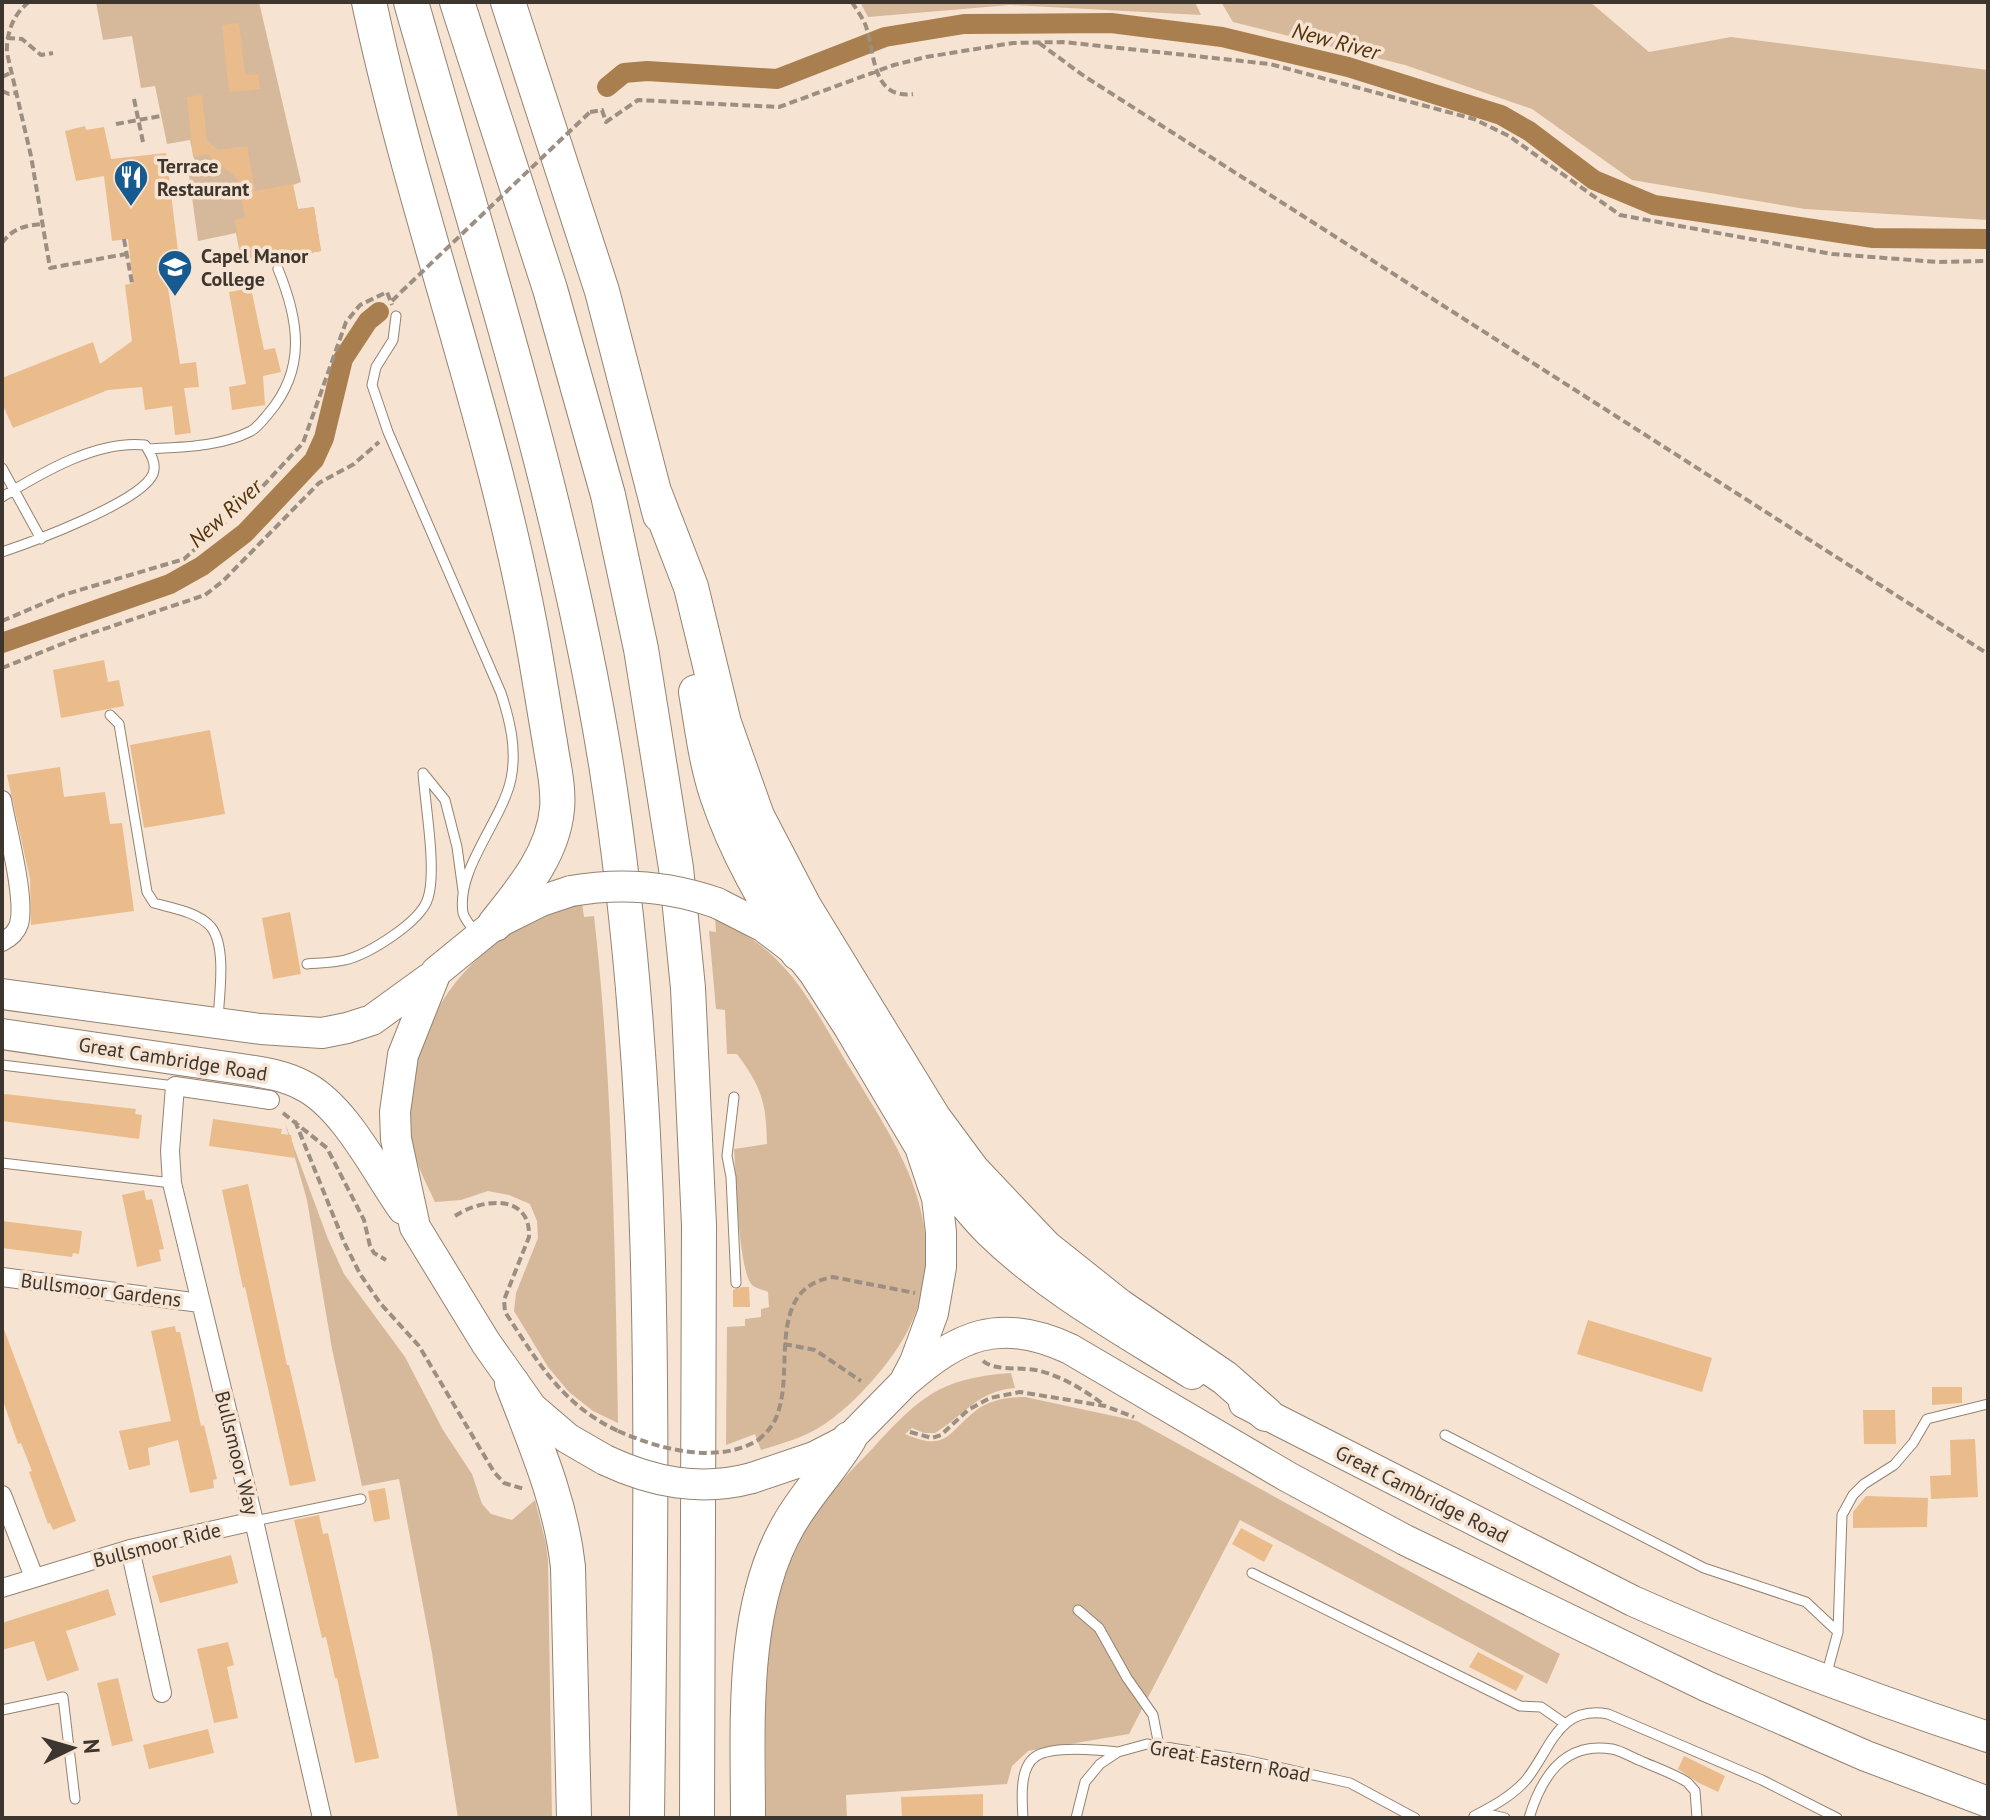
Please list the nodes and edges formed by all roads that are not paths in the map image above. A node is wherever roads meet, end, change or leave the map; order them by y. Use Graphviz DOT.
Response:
graph roads {
  1 [pos="369,2"];
  2 [pos="411,2"];
  3 [pos="457,2"];
  4 [pos="508,2"];
  5 [pos="278,269"];
  6 [pos="396,316"];
  7 [pos="148,449"];
  8 [pos="2,468"];
  9 [pos="14,489"];
  10 [pos="655,494"];
  11 [pos="2,497"];
  12 [pos="41,539"];
  13 [pos="2,552"];
  14 [pos="110,715"];
  15 [pos="3,808"];
  16 [pos="463,896"];
  17 [pos="487,930"];
  18 [pos="2,942"];
  19 [pos="798,953"];
  20 [pos="307,964"];
  21 [pos="436,972"];
  22 [pos="2,994"];
  23 [pos="218,1023"];
  24 [pos="2,1034"];
  25 [pos="2,1065"];
  26 [pos="175,1086"];
  27 [pos="734,1097"];
  28 [pos="270,1100"];
  29 [pos="920,1147"];
  30 [pos="712,1156"];
  31 [pos="2,1163"];
  32 [pos="172,1183"];
  33 [pos="415,1227"];
  34 [pos="2,1277"];
  35 [pos="736,1283"];
  36 [pos="200,1303"];
  37 [pos="512,1383"];
  38 [pos="904,1383"];
  39 [pos="1988,1404"];
  40 [pos="1266,1414"];
  41 [pos="1445,1435"];
  42 [pos="849,1439"];
  43 [pos="2,1495"];
  44 [pos="361,1499"];
  45 [pos="254,1521"];
  46 [pos="130,1549"];
  47 [pos="1252,1573"];
  48 [pos="34,1577"];
  49 [pos="2,1588"];
  50 [pos="1078,1610"];
  51 [pos="1838,1632"];
  52 [pos="1824,1681"];
  53 [pos="162,1693"];
  54 [pos="2,1710"];
  55 [pos="1564,1723"];
  56 [pos="1988,1737"];
  57 [pos="1159,1746"];
  58 [pos="1118,1752"];
  59 [pos="75,1799"];
  60 [pos="1988,1802"];
  61 [pos="1472,1817"];
  62 [pos="322,1818"];
  63 [pos="574,1818"];
  64 [pos="647,1818"];
  65 [pos="697,1818"];
  66 [pos="748,1818"];
  67 [pos="1023,1818"];
  68 [pos="1076,1818"];
  69 [pos="1415,1818"];
  70 [pos="1505,1818"];
  71 [pos="1529,1818"];
  72 [pos="1697,1818"];
  73 [pos="1837,1818"];
  1 -- 17 [label="highway"];
  2 -- 64 [label="highway"];
  3 -- 30 [label="highway"];
  4 -- 10 [label="highway"];
  5 -- 7 [label="lane"];
  6 -- 16 [label="lane"];
  7 -- 9 [label="lane"];
  7 -- 12 [label="lane"];
  8 -- 9 [label="lane"];
  9 -- 11 [label="lane"];
  9 -- 12 [label="lane"];
  10 -- 19 [label="highway"];
  10 -- 40 [label="highway"];
  12 -- 13 [label="lane"];
  14 -- 23 [label="lane"];
  15 -- 18 [label="street"];
  16 -- 17 [label="lane"];
  16 -- 20 [label="lane"];
  17 -- 19 [label="highway, Great Cambridge Road, bridge"];
  17 -- 21 [label="highway, Great Cambridge Road"];
  19 -- 29 [label="highway"];
  21 -- 23 [label="highway, Great Cambridge Road"];
  21 -- 33 [label="highway"];
  22 -- 23 [label="highway, Great Cambridge Road"];
  24 -- 33 [label="highway, Great Cambridge Road"];
  25 -- 26 [label="lane"];
  26 -- 28 [label="street"];
  26 -- 32 [label="street, Bullsmoor Way"];
  27 -- 30 [label="lane"];
  29 -- 38 [label="highway"];
  29 -- 40 [label="highway, Great Cambridge Road"];
  30 -- 35 [label="lane"];
  30 -- 65 [label="highway"];
  31 -- 32 [label="lane"];
  32 -- 36 [label="street, Bullsmoor Way"];
  33 -- 37 [label="highway, Great Cambridge Road"];
  34 -- 36 [label="street, Bullsmoor Gardens"];
  36 -- 45 [label="street, Bullsmoor Way"];
  37 -- 42 [label="highway, Great Cambridge Road, bridge"];
  37 -- 63 [label="highway"];
  38 -- 42 [label="highway, Great Cambridge Road"];
  38 -- 60 [label="highway"];
  39 -- 51 [label="lane"];
  40 -- 52 [label="highway, Great Cambridge Road"];
  41 -- 51 [label="lane"];
  42 -- 66 [label="highway"];
  43 -- 48 [label="street"];
  44 -- 45 [label="lane, Bullsmoor Ride"];
  45 -- 46 [label="street, Bullsmoor Ride"];
  45 -- 62 [label="street, Bullsmoor Way"];
  46 -- 48 [label="street, Bullsmoor Ride"];
  46 -- 53 [label="street"];
  47 -- 55 [label="lane"];
  48 -- 49 [label="street, Bullsmoor Ride"];
  50 -- 57 [label="lane"];
  51 -- 52 [label="lane"];
  52 -- 56 [label="highway, Great Cambridge Road"];
  54 -- 59 [label="lane"];
  55 -- 61 [label="lane"];
  55 -- 73 [label="lane"];
  57 -- 58 [label="lane, Great Eastern Road"];
  57 -- 69 [label="lane, Great Eastern Road"];
  58 -- 67 [label="lane, Great Eastern Road"];
  58 -- 68 [label="lane"];
  61 -- 70 [label="lane"];
  71 -- 72 [label="lane"];
}
